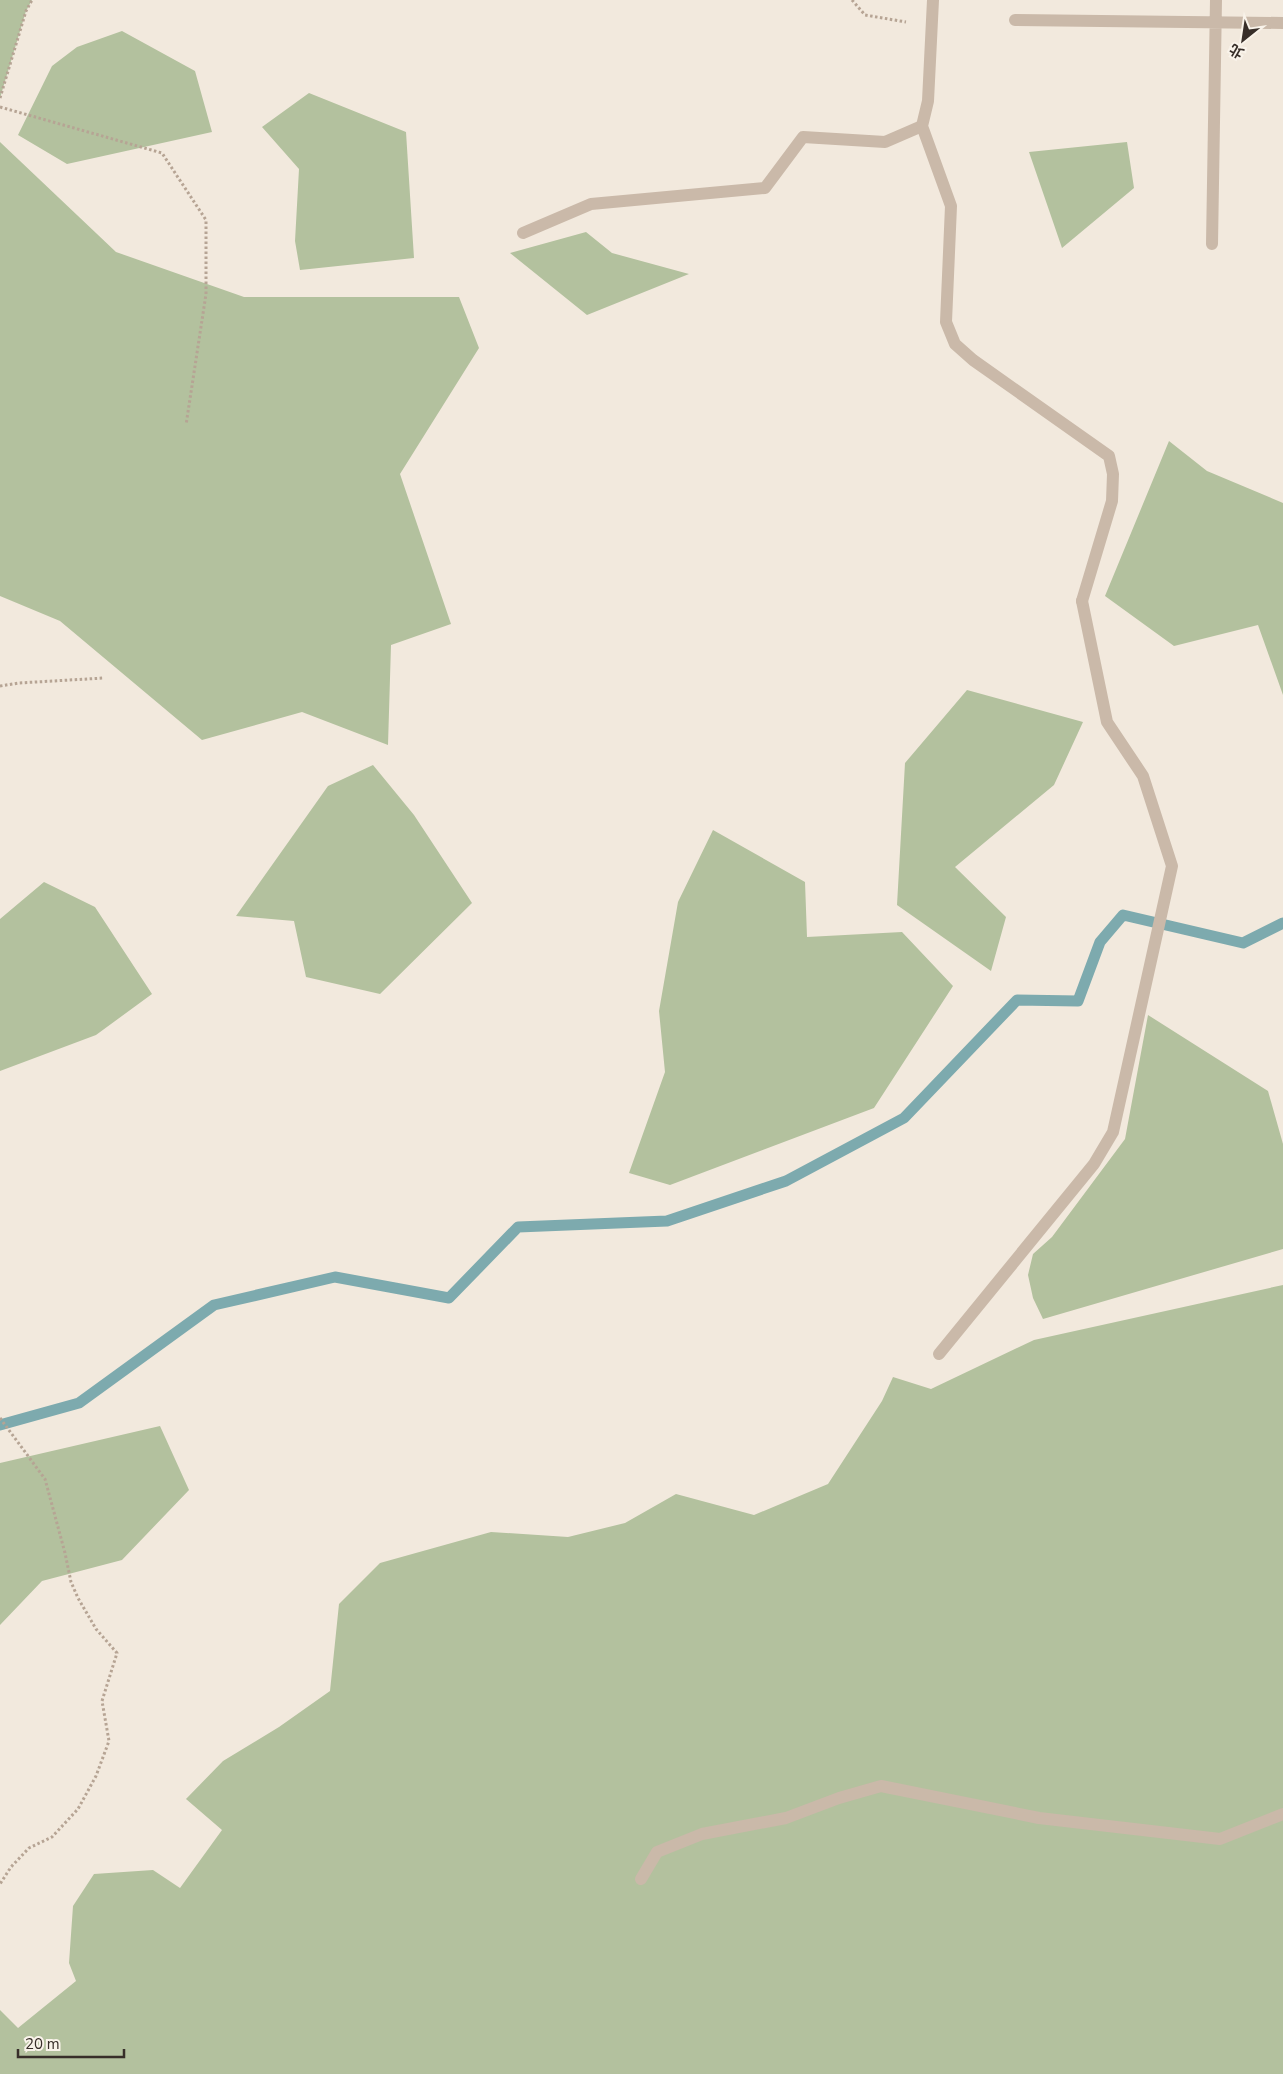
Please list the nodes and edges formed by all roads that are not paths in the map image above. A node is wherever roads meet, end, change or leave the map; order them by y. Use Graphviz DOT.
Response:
graph roads {
  1 [pos="933,0"];
  2 [pos="1216,0"];
  3 [pos="1015,20"];
  4 [pos="1215,22"];
  5 [pos="1283,23"];
  6 [pos="922,126"];
  7 [pos="523,233"];
  8 [pos="1212,244"];
  9 [pos="939,1354"];
  10 [pos="1283,1814"];
  11 [pos="642,1879"];
  1 -- 6 [label="street"];
  2 -- 4 [label="street"];
  3 -- 4 [label="street"];
  4 -- 5 [label="street"];
  4 -- 8 [label="street"];
  6 -- 7 [label="street"];
  6 -- 9 [label="street"];
  10 -- 11 [label="street"];
}
